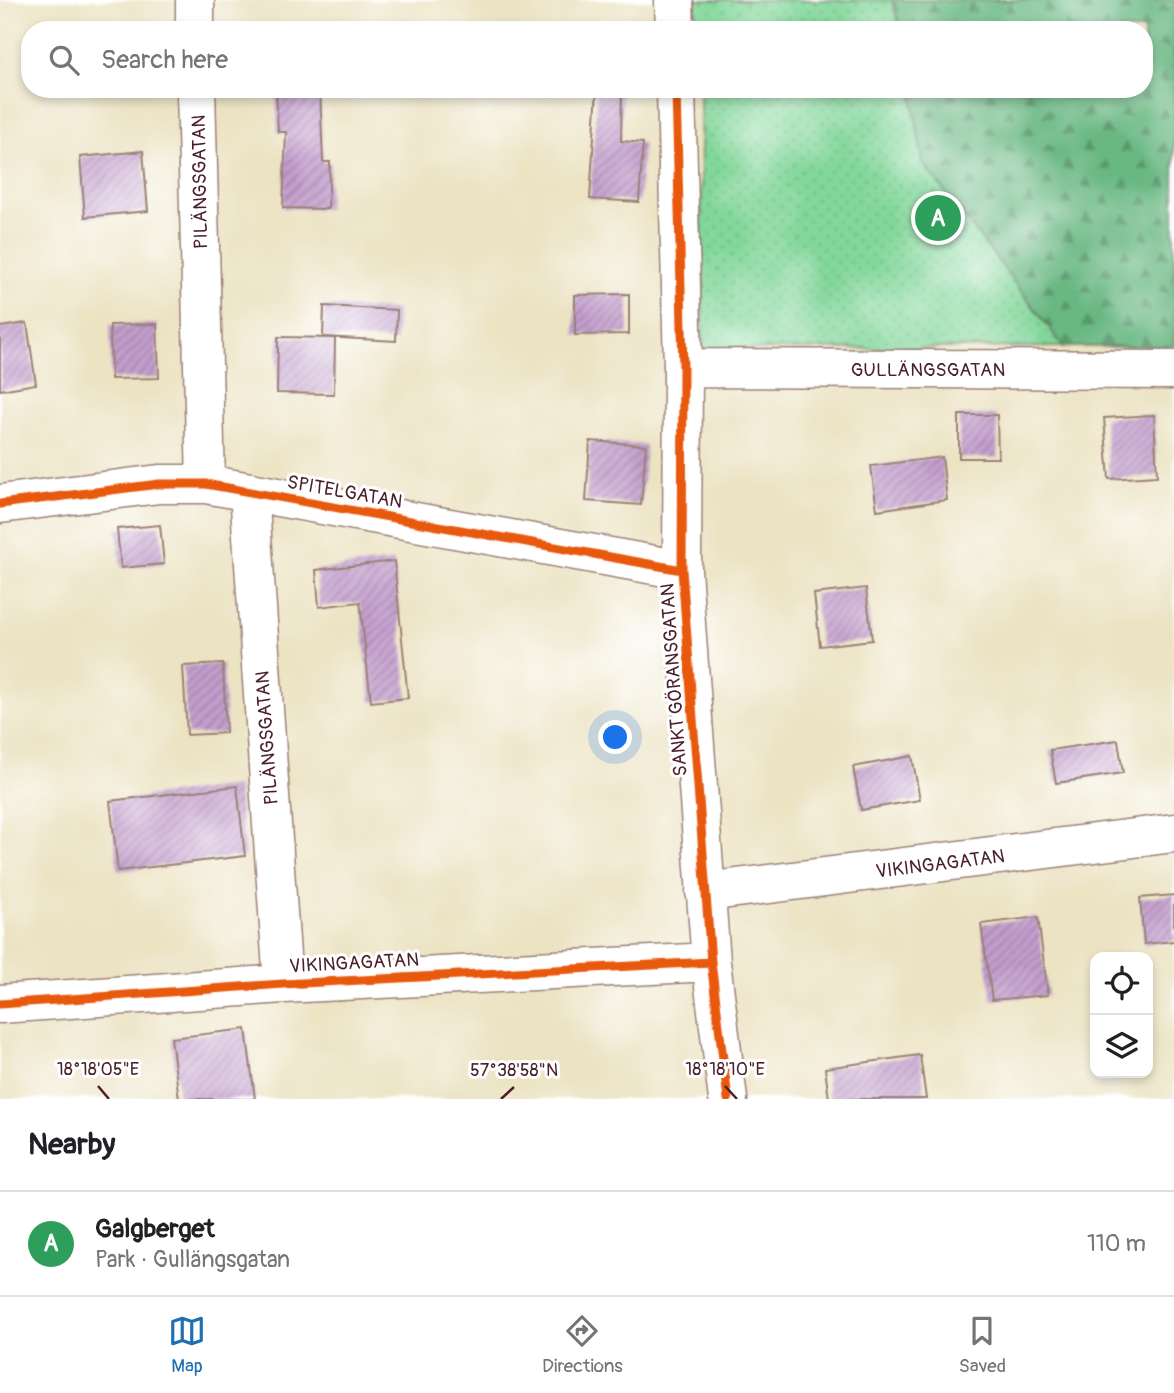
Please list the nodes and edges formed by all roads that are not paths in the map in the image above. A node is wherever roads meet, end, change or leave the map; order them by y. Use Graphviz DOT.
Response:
graph roads {
  1 [pos="195,0"];
  2 [pos="674,0"];
  3 [pos="195,21"];
  4 [pos="674,21"];
  5 [pos="196,98"];
  6 [pos="676,98"];
  7 [pos="683,368"];
  8 [pos="1174,370"];
  9 [pos="206,484"];
  10 [pos="249,492"];
  11 [pos="0,504"];
  12 [pos="682,570"];
  13 [pos="1174,833"];
  14 [pos="705,892"];
  15 [pos="711,962"];
  16 [pos="284,984"];
  17 [pos="0,1004"];
  18 [pos="728,1099"];
  1 -- 3 [label="street"];
  2 -- 4 [label="street"];
  5 -- 9 [label="street, PILÄNGSGATAN"];
  6 -- 7 [label="street, SANKT GÖRANSGATAN"];
  7 -- 8 [label="street, GULLÄNGSGATAN"];
  7 -- 12 [label="street, SANKT GÖRANSGATAN"];
  9 -- 10 [label="street, SPITELGATAN"];
  9 -- 11 [label="street, SPITELGATAN"];
  10 -- 12 [label="street, SPITELGATAN"];
  10 -- 16 [label="street, PILÄNGSGATAN"];
  12 -- 14 [label="street, SANKT GÖRANSGATAN"];
  13 -- 14 [label="street, VIKINGAGATAN"];
  14 -- 15 [label="street, SANKT GÖRANSGATAN"];
  15 -- 16 [label="street, VIKINGAGATAN"];
  15 -- 18 [label="street, SANKT GÖRANSGATAN"];
  16 -- 17 [label="street, VIKINGAGATAN"];
}
